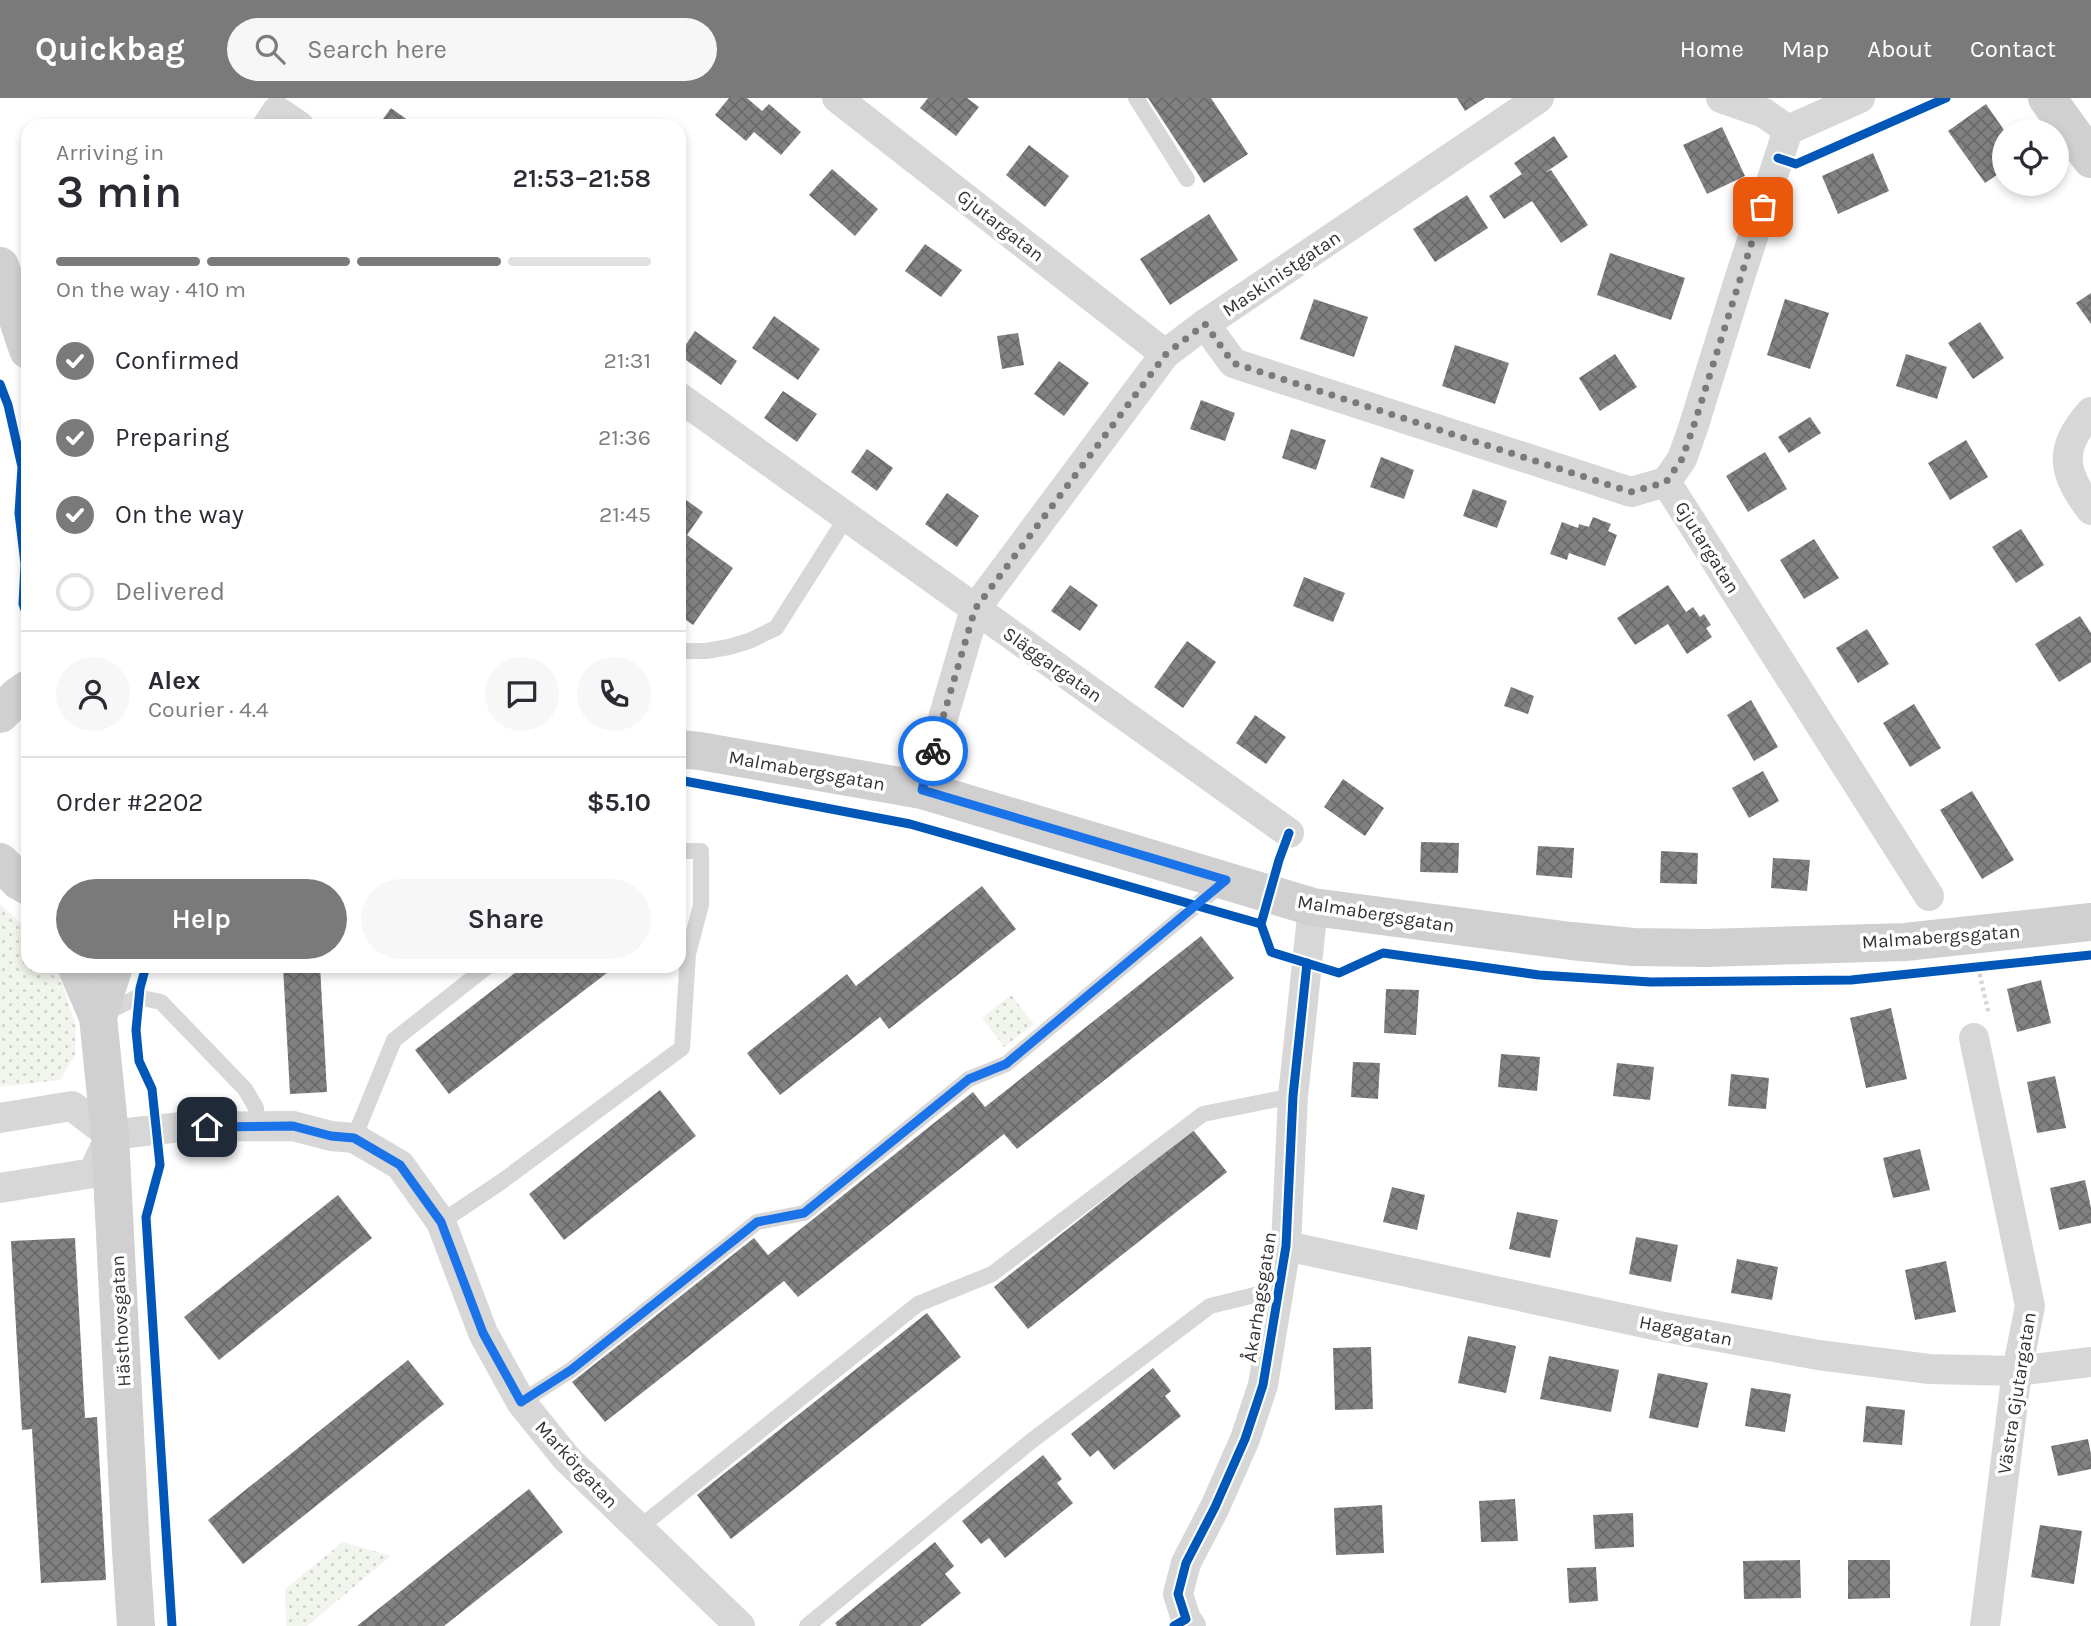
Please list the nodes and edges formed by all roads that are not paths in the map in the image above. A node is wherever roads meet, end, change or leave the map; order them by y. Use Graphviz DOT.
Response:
graph roads {
  1 [pos="837,98"];
  2 [pos="1136,98"];
  3 [pos="1539,98"];
  4 [pos="1721,98"];
  5 [pos="1860,98"];
  6 [pos="2047,98"];
  7 [pos="1788,130"];
  8 [pos="2091,159"];
  9 [pos="1187,180"];
  10 [pos="0,266"];
  11 [pos="1205,324"];
  12 [pos="21,329"];
  13 [pos="1166,354"];
  14 [pos="686,402"];
  15 [pos="2091,412"];
  16 [pos="1666,482"];
  17 [pos="2091,510"];
  18 [pos="846,518"];
  19 [pos="975,609"];
  20 [pos="686,651"];
  21 [pos="686,750"];
  22 [pos="922,790"];
  23 [pos="1289,833"];
  24 [pos="686,851"];
  25 [pos="1226,880"];
  26 [pos="1929,895"];
  27 [pos="1313,907"];
  28 [pos="2091,922"];
  29 [pos="79,973"];
  30 [pos="112,973"];
  31 [pos="479,973"];
  32 [pos="98,1017"];
  33 [pos="1974,1038"];
  34 [pos="1293,1096"];
  35 [pos="0,1118"];
  36 [pos="257,1127"];
  37 [pos="110,1135"];
  38 [pos="354,1138"];
  39 [pos="0,1188"];
  40 [pos="441,1222"];
  41 [pos="1286,1246"];
  42 [pos="1279,1289"];
  43 [pos="2091,1362"];
  44 [pos="2017,1371"];
  45 [pos="521,1402"];
  46 [pos="639,1528"];
  47 [pos="1189,1622"];
  48 [pos="136,1626"];
  49 [pos="740,1626"];
  50 [pos="807,1626"];
  51 [pos="1985,1626"];
  1 -- 13 [label="street, Gjutargatan"];
  2 -- 9 [label="lane"];
  3 -- 11 [label="street, Maskinistgatan"];
  4 -- 7 [label="street"];
  5 -- 7 [label="street"];
  6 -- 8 [label="main road"];
  7 -- 16 [label="street"];
  10 -- 12 [label="main road"];
  11 -- 13 [label="street, Maskinistgatan"];
  11 -- 16 [label="street, Gjutargatan"];
  13 -- 19 [label="street, Maskinistgatan"];
  14 -- 18 [label="street, Släggargatan"];
  15 -- 17 [label="street"];
  16 -- 26 [label="street, Gjutargatan"];
  18 -- 19 [label="street, Släggargatan"];
  18 -- 20 [label="lane"];
  19 -- 22 [label="street, Maskinistgatan"];
  19 -- 23 [label="street, Släggargatan"];
  21 -- 22 [label="main road, Malmabergsgatan"];
  22 -- 25 [label="main road, Malmabergsgatan"];
  24 -- 40 [label="lane"];
  25 -- 27 [label="main road, Malmabergsgatan"];
  25 -- 45 [label="lane"];
  27 -- 28 [label="main road, Malmabergsgatan"];
  27 -- 34 [label="street, Åkarhagsgatan"];
  29 -- 32 [label="main road, Hästhovsgatan"];
  30 -- 32 [label="main road, Hästhovsgatan"];
  31 -- 38 [label="lane"];
  32 -- 36 [label="lane"];
  32 -- 37 [label="main road, Hästhovsgatan"];
  33 -- 44 [label="street, Västra Gjutargatan"];
  34 -- 41 [label="street, Åkarhagsgatan"];
  34 -- 46 [label="lane"];
  35 -- 37 [label="street"];
  36 -- 37 [label="street, Markörgatan"];
  36 -- 38 [label="street, Markörgatan"];
  37 -- 39 [label="street"];
  37 -- 48 [label="main road, Hästhovsgatan"];
  38 -- 40 [label="street, Markörgatan"];
  40 -- 45 [label="street, Markörgatan"];
  41 -- 42 [label="street, Åkarhagsgatan"];
  41 -- 44 [label="street, Hagagatan"];
  42 -- 47 [label="street, Åkarhagsgatan"];
  42 -- 50 [label="lane"];
  43 -- 44 [label="street, Hagagatan"];
  44 -- 51 [label="street, Västra Gjutargatan"];
  45 -- 46 [label="street, Markörgatan"];
  46 -- 49 [label="street, Markörgatan"];
}
